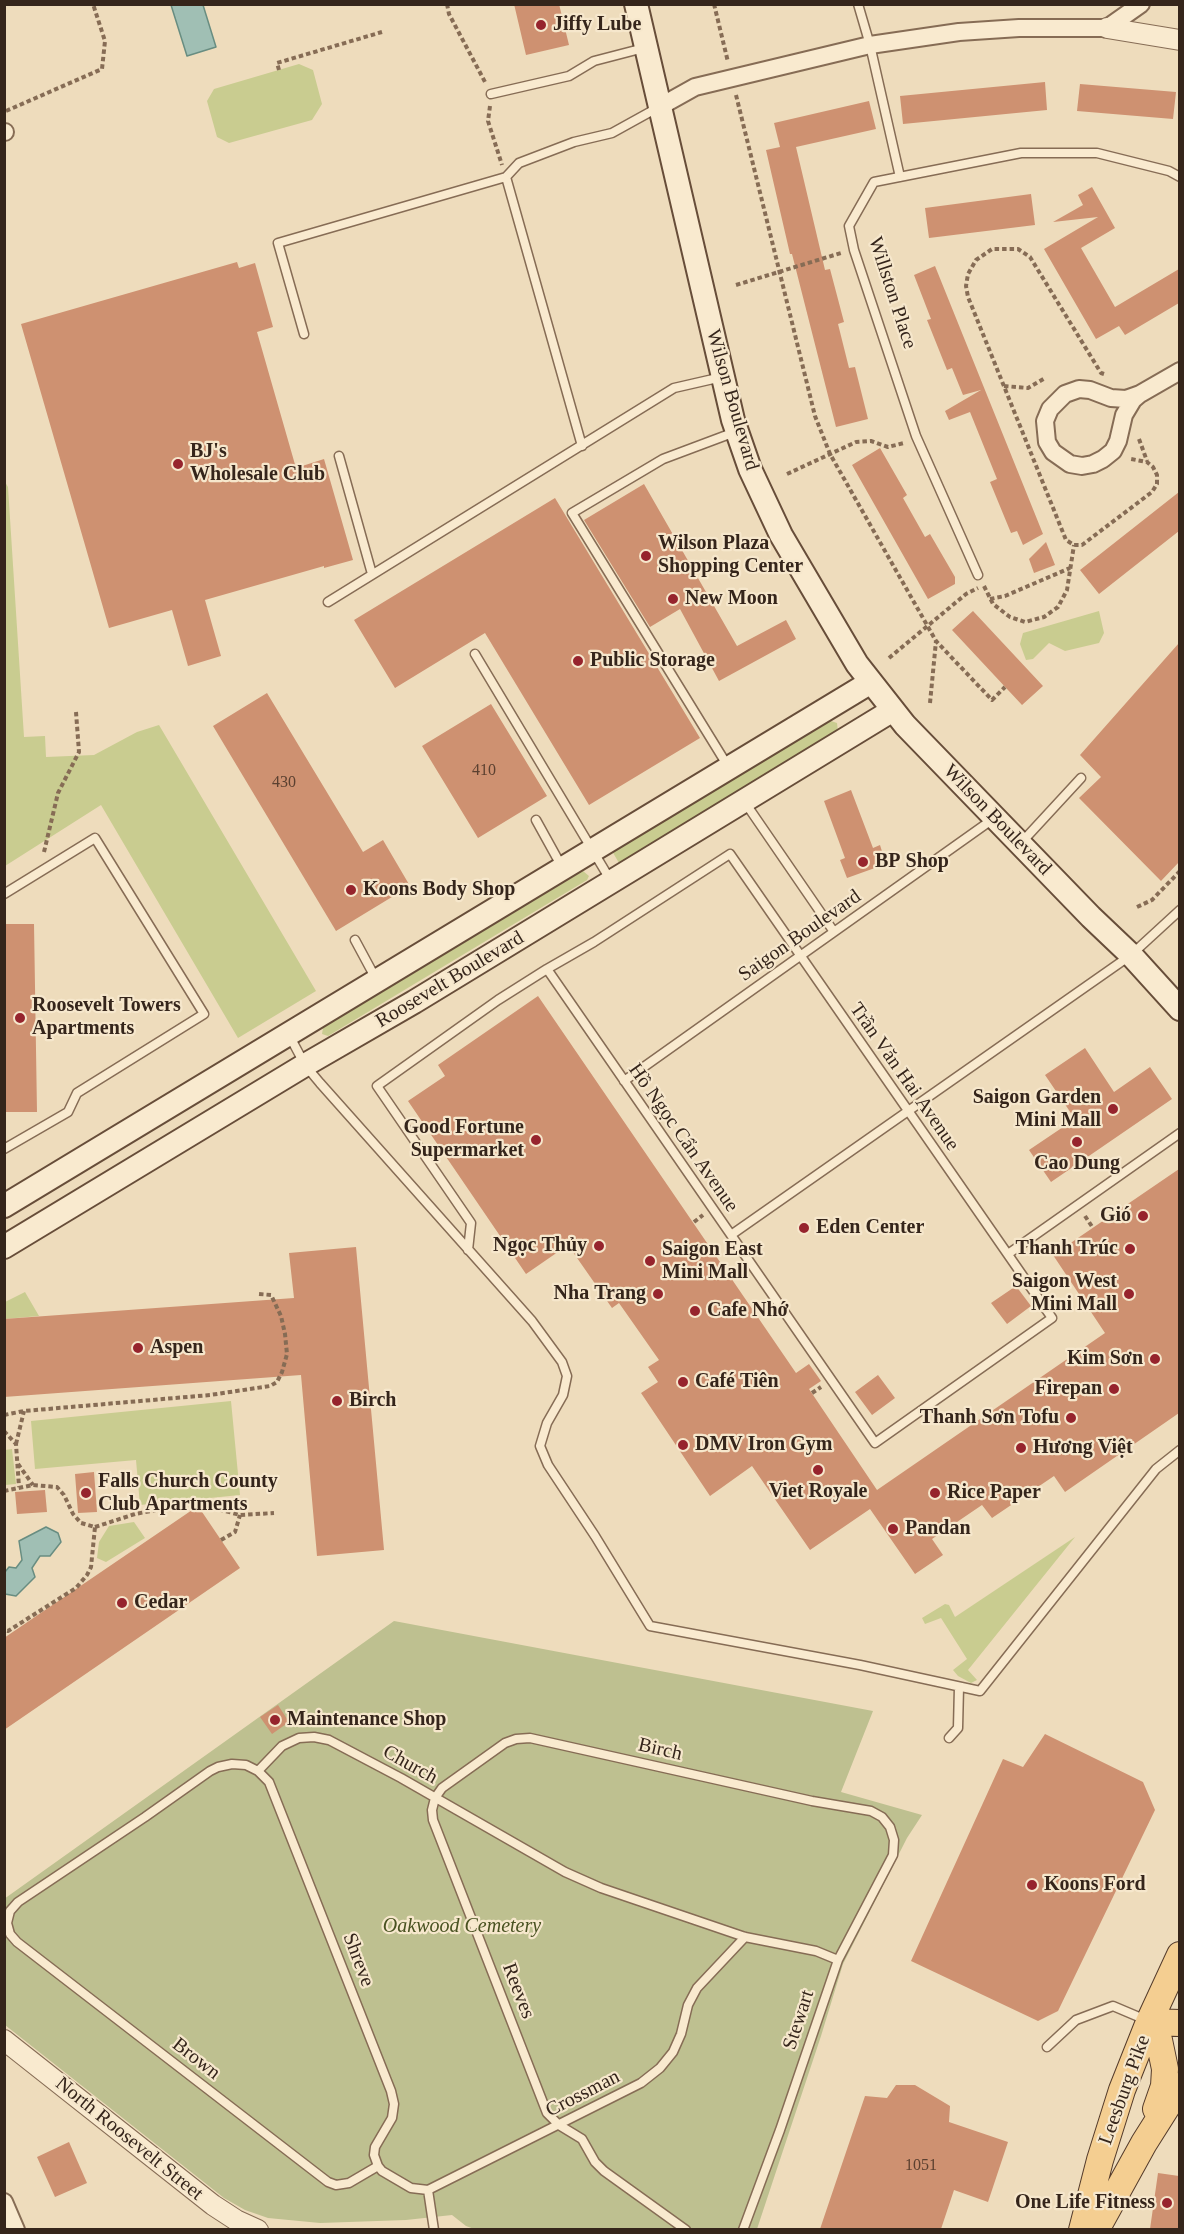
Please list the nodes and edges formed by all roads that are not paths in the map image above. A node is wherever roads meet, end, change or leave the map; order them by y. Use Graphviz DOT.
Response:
graph roads {
  1 [pos="636,4"];
  2 [pos="858,4"];
  3 [pos="1141,4"];
  4 [pos="1107,28"];
  5 [pos="1179,40"];
  6 [pos="870,45"];
  7 [pos="647,48"];
  8 [pos="491,94"];
  9 [pos="661,106"];
  10 [pos="506,177"];
  11 [pos="900,177"];
  12 [pos="1179,177"];
  13 [pos="304,334"];
  14 [pos="1179,371"];
  15 [pos="723,377"];
  16 [pos="1140,394"];
  17 [pos="737,431"];
  18 [pos="582,446"];
  19 [pos="339,456"];
  20 [pos="372,574"];
  21 [pos="978,575"];
  22 [pos="328,602"];
  23 [pos="475,654"];
  24 [pos="871,682"];
  25 [pos="893,710"];
  26 [pos="729,768"];
  27 [pos="1081,778"];
  28 [pos="744,801"];
  29 [pos="996,818"];
  30 [pos="536,820"];
  31 [pos="1020,843"];
  32 [pos="592,851"];
  33 [pos="563,869"];
  34 [pos="611,882"];
  35 [pos="4,894"];
  36 [pos="1179,910"];
  37 [pos="834,932"];
  38 [pos="355,940"];
  39 [pos="1131,955"];
  40 [pos="801,956"];
  41 [pos="547,969"];
  42 [pos="377,981"];
  43 [pos="1179,1009"];
  44 [pos="288,1035"];
  45 [pos="305,1065"];
  46 [pos="624,1081"];
  47 [pos="908,1111"];
  48 [pos="1179,1133"];
  49 [pos="4,1149"];
  50 [pos="4,1206"];
  51 [pos="731,1235"];
  52 [pos="4,1247"];
  53 [pos="468,1250"];
  54 [pos="1008,1254"];
  55 [pos="1052,1318"];
  56 [pos="1179,1450"];
  57 [pos="959,1687"];
  58 [pos="949,1738"];
  59 [pos="258,1771"];
  60 [pos="435,1798"];
  61 [pos="890,1827"];
  62 [pos="745,1936"];
  63 [pos="1179,1955"];
  64 [pos="838,1960"];
  65 [pos="1149,2022"];
  66 [pos="1179,2023"];
  67 [pos="4,2040"];
  68 [pos="1047,2047"];
  69 [pos="1179,2086"];
  70 [pos="559,2125"];
  71 [pos="1144,2143"];
  72 [pos="378,2166"];
  73 [pos="428,2190"];
  74 [pos="4,2202"];
  75 [pos="16,2229"];
  76 [pos="258,2229"];
  77 [pos="434,2229"];
  78 [pos="686,2229"];
  79 [pos="743,2229"];
  80 [pos="1082,2229"];
  81 [pos="1096,2229"];
  1 -- 7 [label="main road, Wilson Boulevard"];
  2 -- 6 [label="lane"];
  3 -- 4 [label="street"];
  4 -- 5 [label="street"];
  4 -- 6 [label="street"];
  6 -- 9 [label="street"];
  6 -- 11 [label="lane"];
  7 -- 8 [label="lane"];
  7 -- 9 [label="main road, Wilson Boulevard"];
  9 -- 10 [label="lane"];
  9 -- 15 [label="main road, Wilson Boulevard"];
  10 -- 13 [label="lane"];
  10 -- 18 [label="lane"];
  11 -- 12 [label="lane, Willston Place"];
  11 -- 21 [label="lane, Willston Place"];
  14 -- 16 [label="street"];
  15 -- 17 [label="main road, Wilson Boulevard"];
  15 -- 18 [label="lane"];
  16 -- 16 [label="street"];
  17 -- 24 [label="main road, Wilson Boulevard"];
  17 -- 26 [label="lane"];
  18 -- 20 [label="lane"];
  19 -- 20 [label="lane"];
  20 -- 22 [label="lane"];
  23 -- 32 [label="lane"];
  24 -- 25 [label="main road, Wilson Boulevard"];
  24 -- 26 [label="main road, Roosevelt Boulevard"];
  25 -- 28 [label="main road, Roosevelt Boulevard"];
  25 -- 29 [label="main road, Wilson Boulevard"];
  26 -- 32 [label="main road, Roosevelt Boulevard"];
  27 -- 31 [label="lane"];
  28 -- 34 [label="main road, Roosevelt Boulevard"];
  28 -- 37 [label="lane"];
  29 -- 31 [label="main road, Wilson Boulevard"];
  29 -- 37 [label="lane, Saigon Boulevard"];
  30 -- 33 [label="lane"];
  31 -- 39 [label="main road, Wilson Boulevard"];
  32 -- 33 [label="main road, Roosevelt Boulevard"];
  32 -- 34 [label="lane"];
  33 -- 42 [label="main road, Roosevelt Boulevard"];
  34 -- 45 [label="main road, Roosevelt Boulevard"];
  35 -- 49 [label="lane"];
  36 -- 39 [label="lane"];
  37 -- 40 [label="lane, Saigon Boulevard"];
  38 -- 42 [label="lane"];
  39 -- 43 [label="main road, Wilson Boulevard"];
  39 -- 47 [label="lane"];
  40 -- 41 [label="lane, Trần Văn Hai Avenue"];
  40 -- 46 [label="lane, Saigon Boulevard"];
  40 -- 47 [label="lane, Trần Văn Hai Avenue"];
  41 -- 46 [label="lane, Hồ Ngọc Cẩn Avenue"];
  41 -- 53 [label="lane"];
  42 -- 44 [label="main road, Roosevelt Boulevard"];
  44 -- 45 [label="lane"];
  44 -- 50 [label="main road, Roosevelt Boulevard"];
  45 -- 52 [label="main road, Roosevelt Boulevard"];
  45 -- 53 [label="lane"];
  46 -- 51 [label="lane, Hồ Ngọc Cẩn Avenue"];
  47 -- 51 [label="lane"];
  47 -- 54 [label="lane, Trần Văn Hai Avenue"];
  48 -- 54 [label="lane"];
  51 -- 55 [label="lane, Hồ Ngọc Cẩn Avenue"];
  53 -- 57 [label="lane"];
  54 -- 55 [label="lane, Trần Văn Hai Avenue"];
  56 -- 57 [label="lane"];
  57 -- 58 [label="lane"];
  59 -- 60 [label="lane, Church"];
  59 -- 72 [label="lane, Shreve"];
  59 -- 72 [label="lane, Brown"];
  60 -- 61 [label="lane, Birch"];
  60 -- 62 [label="lane, Church"];
  60 -- 70 [label="lane, Reeves"];
  61 -- 64 [label="lane, Stewart"];
  62 -- 64 [label="lane, Church"];
  62 -- 70 [label="lane, Crossman"];
  63 -- 65 [label="main road, Leesburg Pike"];
  64 -- 79 [label="lane, Stewart"];
  65 -- 66 [label="main road"];
  65 -- 68 [label="lane"];
  65 -- 71 [label="main road"];
  65 -- 80 [label="main road, Leesburg Pike"];
  67 -- 76 [label="street, North Roosevelt Street"];
  69 -- 71 [label="main road"];
  70 -- 73 [label="lane, Crossman"];
  70 -- 78 [label="lane"];
  71 -- 81 [label="main road"];
  72 -- 73 [label="lane"];
  73 -- 77 [label="lane"];
  74 -- 75 [label="street"];
}
